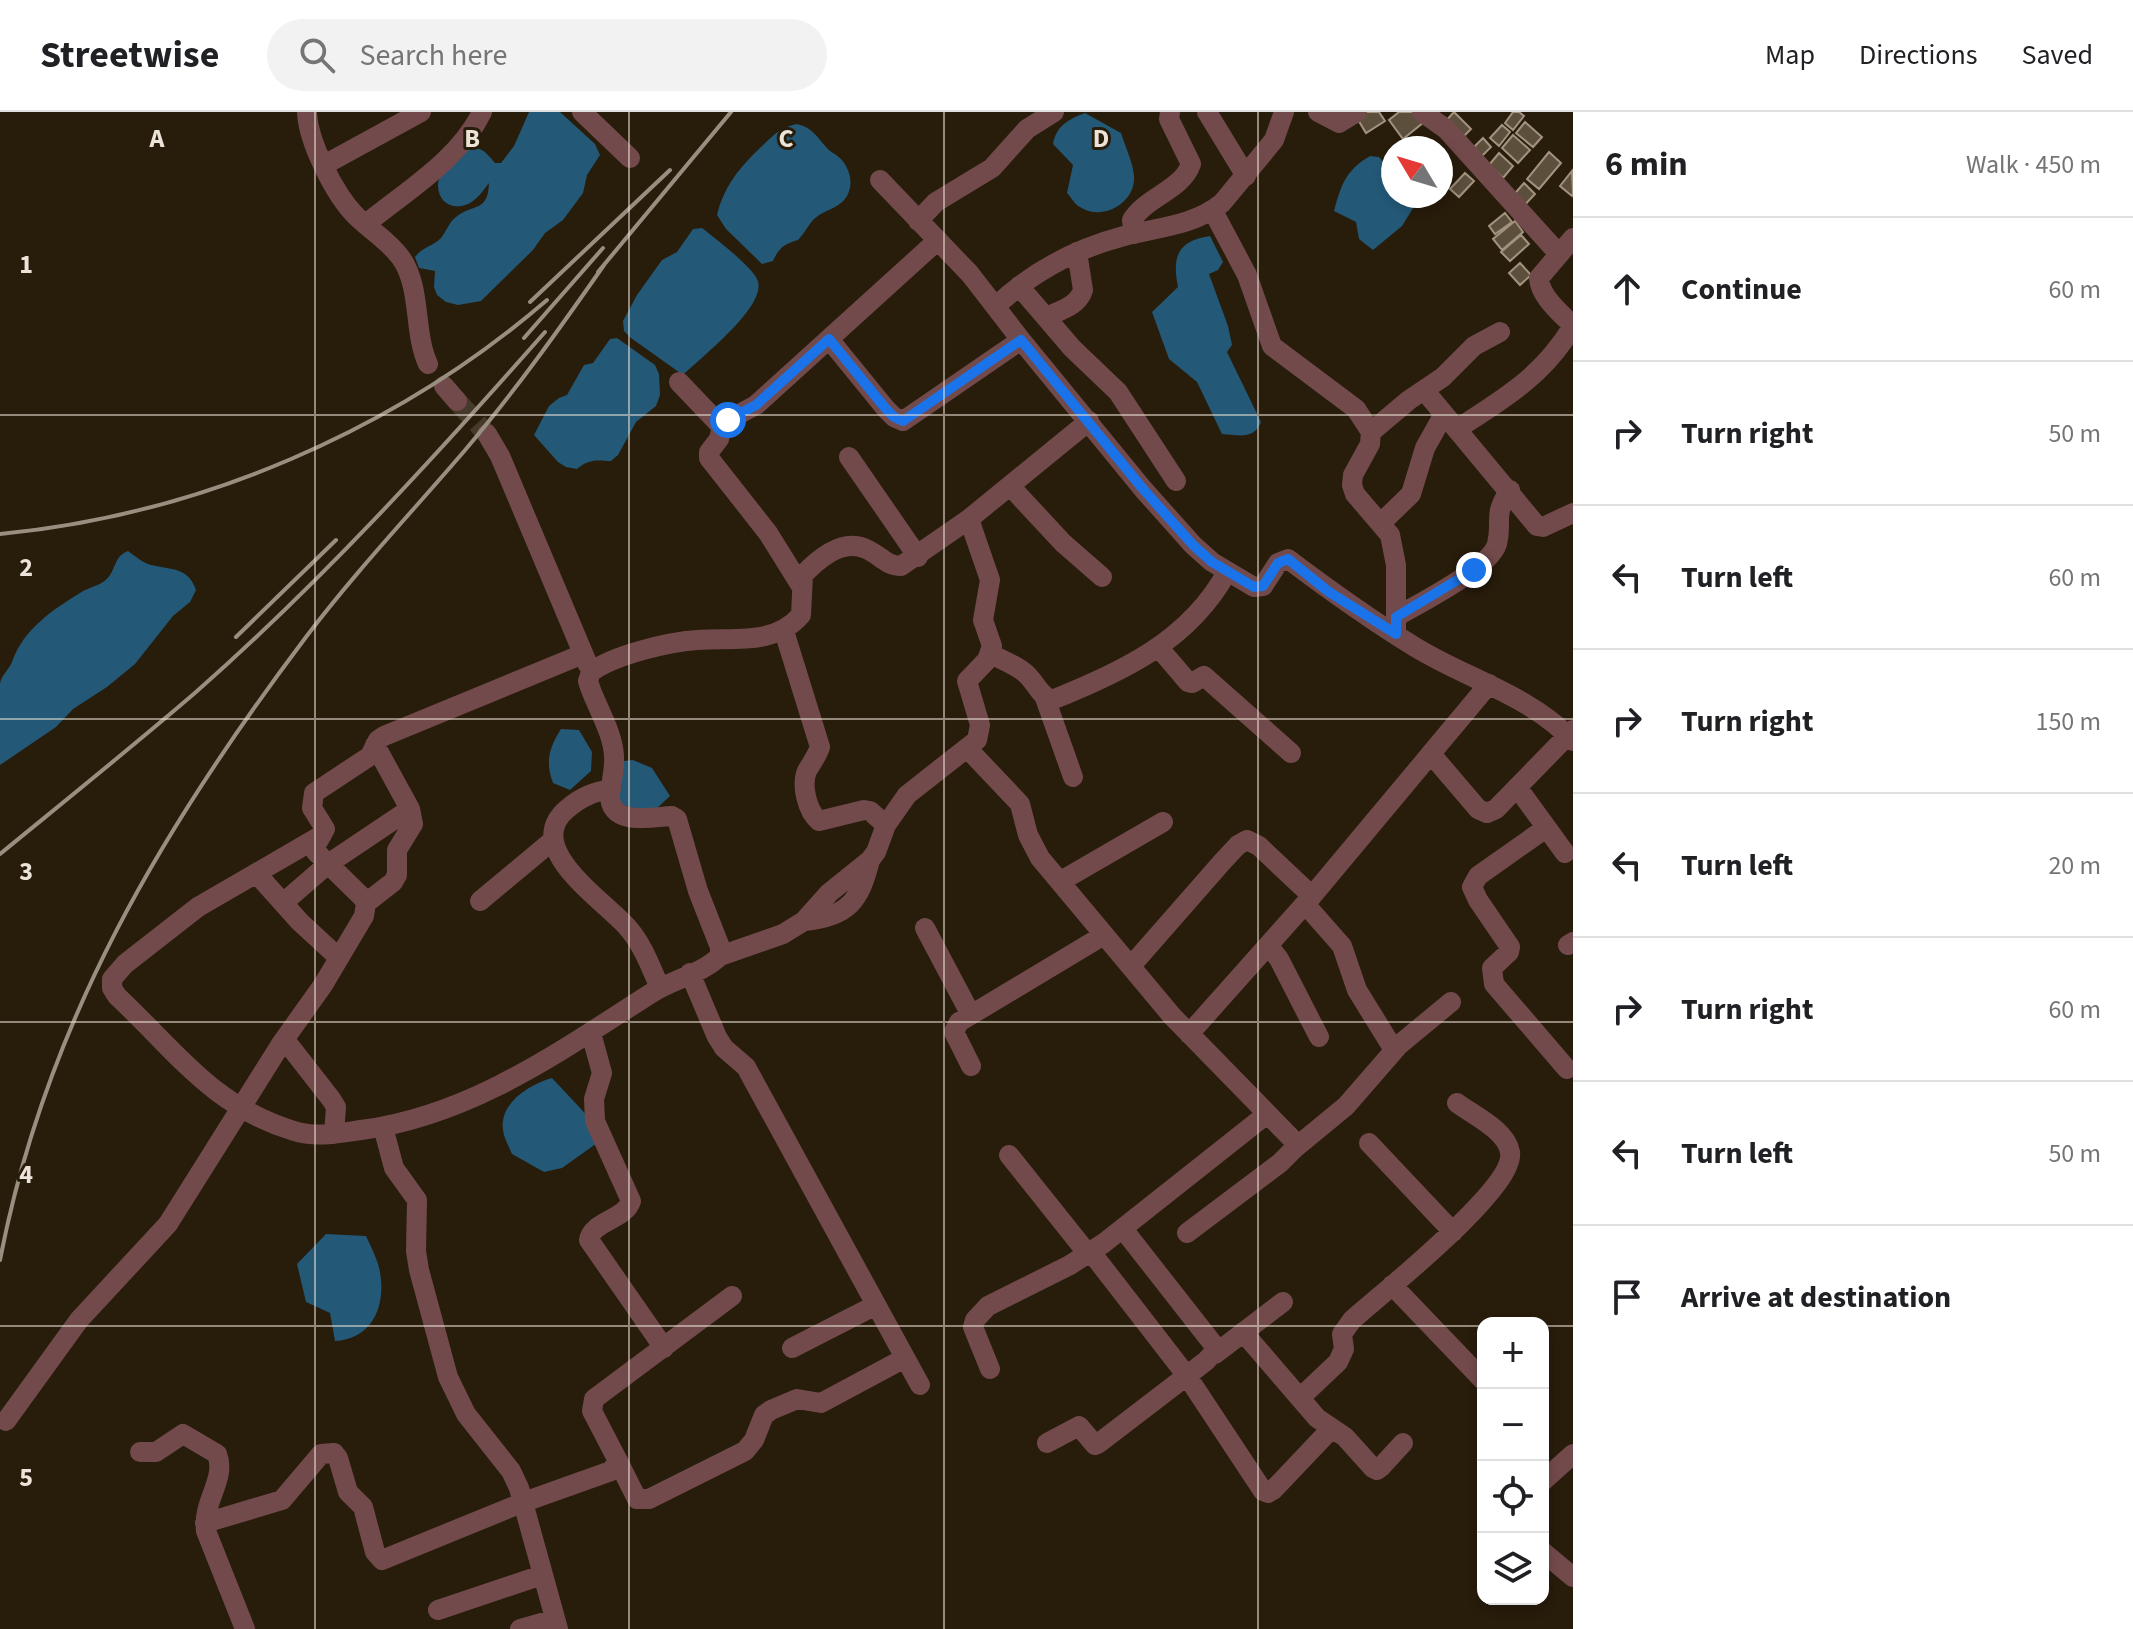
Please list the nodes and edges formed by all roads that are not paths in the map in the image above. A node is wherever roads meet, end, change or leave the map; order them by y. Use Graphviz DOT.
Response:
graph roads {
  1 [pos="307,112"];
  2 [pos="421,112"];
  3 [pos="482,112"];
  4 [pos="582,112"];
  5 [pos="1054,112"];
  6 [pos="1170,112"];
  7 [pos="1207,112"];
  8 [pos="1284,112"];
  9 [pos="1318,112"];
  10 [pos="1357,112"];
  11 [pos="1422,112"];
  12 [pos="630,158"];
  13 [pos="324,165"];
  14 [pos="1246,176"];
  15 [pos="880,180"];
  16 [pos="1213,211"];
  17 [pos="922,215"];
  18 [pos="366,224"];
  19 [pos="1134,234"];
  20 [pos="1573,238"];
  21 [pos="938,240"];
  22 [pos="1077,252"];
  23 [pos="1558,253"];
  24 [pos="1007,296"];
  25 [pos="1046,317"];
  26 [pos="1573,326"];
  27 [pos="1500,332"];
  28 [pos="829,339"];
  29 [pos="1021,340"];
  30 [pos="428,364"];
  31 [pos="679,382"];
  32 [pos="1424,390"];
  33 [pos="1089,421"];
  34 [pos="1450,422"];
  35 [pos="722,427"];
  36 [pos="1371,432"];
  37 [pos="487,434"];
  38 [pos="849,457"];
  39 [pos="1176,481"];
  40 [pos="1010,486"];
  41 [pos="1510,490"];
  42 [pos="1573,513"];
  43 [pos="969,519"];
  44 [pos="1382,522"];
  45 [pos="918,557"];
  46 [pos="1102,577"];
  47 [pos="1223,579"];
  48 [pos="801,586"];
  49 [pos="1396,626"];
  50 [pos="784,631"];
  51 [pos="1159,648"];
  52 [pos="991,654"];
  53 [pos="587,663"];
  54 [pos="1489,684"];
  55 [pos="1045,698"];
  56 [pos="1571,735"];
  57 [pos="375,745"];
  58 [pos="968,749"];
  59 [pos="1291,753"];
  60 [pos="1431,754"];
  61 [pos="1073,777"];
  62 [pos="1517,787"];
  63 [pos="611,789"];
  64 [pos="410,809"];
  65 [pos="1163,822"];
  66 [pos="886,825"];
  67 [pos="1546,828"];
  68 [pos="322,835"];
  69 [pos="552,841"];
  70 [pos="1565,853"];
  71 [pos="328,864"];
  72 [pos="256,873"];
  73 [pos="1061,881"];
  74 [pos="1308,900"];
  75 [pos="480,901"];
  76 [pos="283,903"];
  77 [pos="366,903"];
  78 [pos="925,928"];
  79 [pos="1104,935"];
  80 [pos="1269,946"];
  81 [pos="720,956"];
  82 [pos="339,958"];
  83 [pos="1131,966"];
  84 [pos="690,973"];
  85 [pos="660,988"];
  86 [pos="1451,1002"];
  87 [pos="971,1015"];
  88 [pos="591,1033"];
  89 [pos="1189,1034"];
  90 [pos="1319,1037"];
  91 [pos="285,1040"];
  92 [pos="1394,1050"];
  93 [pos="971,1066"];
  94 [pos="1567,1069"];
  95 [pos="1457,1103"];
  96 [pos="240,1110"];
  97 [pos="1267,1114"];
  98 [pos="383,1127"];
  99 [pos="334,1134"];
  100 [pos="1369,1143"];
  101 [pos="1295,1148"];
  102 [pos="1009,1155"];
  103 [pos="1123,1229"];
  104 [pos="1453,1232"];
  105 [pos="1187,1233"];
  106 [pos="1090,1253"];
  107 [pos="1392,1285"];
  108 [pos="732,1296"];
  109 [pos="1283,1302"];
  110 [pos="876,1305"];
  111 [pos="1243,1332"];
  112 [pos="664,1348"];
  113 [pos="792,1348"];
  114 [pos="1215,1354"];
  115 [pos="905,1358"];
  116 [pos="990,1369"];
  117 [pos="1477,1374"];
  118 [pos="1187,1376"];
  119 [pos="920,1385"];
  120 [pos="1300,1398"];
  121 [pos="6,1421"];
  122 [pos="1331,1429"];
  123 [pos="1047,1443"];
  124 [pos="1403,1443"];
  125 [pos="140,1452"];
  126 [pos="1573,1454"];
  127 [pos="618,1461"];
  128 [pos="1549,1476"];
  129 [pos="524,1502"];
  130 [pos="205,1523"];
  131 [pos="1549,1557"];
  132 [pos="542,1575"];
  133 [pos="1573,1577"];
  134 [pos="438,1610"];
  135 [pos="556,1624"];
  136 [pos="245,1629"];
  137 [pos="520,1629"];
  1 -- 13 [label="street"];
  2 -- 13 [label="street"];
  3 -- 18 [label="street"];
  4 -- 12 [label="street"];
  5 -- 17 [label="street"];
  6 -- 19 [label="street"];
  7 -- 14 [label="street"];
  8 -- 14 [label="street"];
  9 -- 10 [label="street"];
  11 -- 23 [label="street"];
  13 -- 18 [label="street"];
  14 -- 16 [label="street"];
  15 -- 17 [label="street"];
  16 -- 19 [label="street"];
  16 -- 36 [label="street"];
  17 -- 21 [label="street"];
  18 -- 30 [label="street"];
  19 -- 22 [label="street"];
  20 -- 23 [label="street"];
  21 -- 24 [label="street"];
  21 -- 28 [label="street"];
  22 -- 24 [label="street"];
  22 -- 25 [label="street"];
  23 -- 26 [label="street"];
  24 -- 25 [label="street"];
  24 -- 29 [label="street"];
  25 -- 39 [label="street"];
  26 -- 34 [label="street"];
  27 -- 32 [label="street"];
  28 -- 29 [label="street"];
  28 -- 35 [label="street"];
  29 -- 33 [label="street"];
  31 -- 35 [label="street"];
  32 -- 34 [label="street"];
  32 -- 36 [label="street"];
  33 -- 40 [label="street"];
  33 -- 47 [label="street"];
  34 -- 41 [label="street"];
  34 -- 44 [label="street"];
  35 -- 48 [label="street"];
  36 -- 44 [label="street"];
  37 -- 53 [label="street"];
  38 -- 45 [label="street"];
  40 -- 43 [label="street"];
  40 -- 46 [label="street"];
  41 -- 42 [label="street"];
  41 -- 49 [label="street"];
  43 -- 45 [label="street"];
  43 -- 52 [label="street"];
  44 -- 49 [label="street"];
  45 -- 48 [label="street"];
  47 -- 49 [label="street"];
  47 -- 51 [label="street"];
  48 -- 50 [label="street"];
  49 -- 54 [label="street"];
  50 -- 53 [label="street"];
  50 -- 66 [label="street"];
  51 -- 55 [label="street"];
  51 -- 59 [label="street"];
  52 -- 55 [label="street"];
  52 -- 58 [label="street"];
  53 -- 57 [label="street"];
  53 -- 63 [label="street"];
  54 -- 56 [label="street"];
  54 -- 60 [label="street"];
  55 -- 61 [label="street"];
  56 -- 62 [label="street"];
  57 -- 64 [label="street"];
  57 -- 68 [label="street"];
  58 -- 66 [label="street"];
  58 -- 73 [label="street"];
  60 -- 62 [label="street"];
  60 -- 74 [label="street"];
  62 -- 67 [label="street"];
  63 -- 69 [label="street"];
  63 -- 81 [label="street"];
  64 -- 71 [label="street"];
  64 -- 77 [label="street"];
  65 -- 73 [label="street"];
  66 -- 81 [label="street"];
  67 -- 70 [label="street"];
  67 -- 94 [label="street"];
  68 -- 71 [label="street"];
  68 -- 72 [label="street"];
  69 -- 75 [label="street"];
  69 -- 85 [label="street"];
  71 -- 76 [label="street"];
  71 -- 77 [label="street"];
  72 -- 76 [label="street"];
  72 -- 96 [label="street"];
  73 -- 79 [label="street"];
  74 -- 80 [label="street"];
  74 -- 83 [label="street"];
  74 -- 92 [label="street"];
  76 -- 82 [label="street"];
  77 -- 82 [label="street"];
  78 -- 87 [label="street"];
  79 -- 83 [label="street"];
  79 -- 87 [label="street"];
  80 -- 89 [label="street"];
  80 -- 90 [label="street"];
  81 -- 84 [label="street"];
  82 -- 91 [label="street"];
  83 -- 89 [label="street"];
  84 -- 85 [label="street"];
  84 -- 110 [label="street"];
  85 -- 88 [label="street"];
  86 -- 92 [label="street"];
  87 -- 93 [label="street"];
  88 -- 98 [label="street"];
  88 -- 112 [label="street"];
  89 -- 97 [label="street"];
  91 -- 96 [label="street"];
  91 -- 99 [label="street"];
  92 -- 101 [label="street"];
  95 -- 104 [label="street"];
  96 -- 99 [label="street"];
  96 -- 121 [label="street"];
  97 -- 101 [label="street"];
  97 -- 103 [label="street"];
  98 -- 99 [label="street"];
  98 -- 129 [label="street"];
  100 -- 104 [label="street"];
  101 -- 105 [label="street"];
  102 -- 106 [label="street"];
  103 -- 106 [label="street"];
  103 -- 114 [label="street"];
  104 -- 107 [label="street"];
  106 -- 116 [label="street"];
  106 -- 118 [label="street"];
  107 -- 117 [label="street"];
  107 -- 120 [label="street"];
  108 -- 112 [label="street"];
  109 -- 111 [label="street"];
  110 -- 113 [label="street"];
  110 -- 115 [label="street"];
  111 -- 114 [label="street"];
  111 -- 120 [label="street"];
  112 -- 127 [label="street"];
  114 -- 118 [label="street"];
  115 -- 119 [label="street"];
  115 -- 127 [label="street"];
  118 -- 122 [label="street"];
  118 -- 123 [label="street"];
  120 -- 122 [label="street"];
  122 -- 124 [label="street"];
  125 -- 130 [label="street"];
  126 -- 128 [label="street"];
  127 -- 129 [label="street"];
  129 -- 130 [label="street"];
  129 -- 132 [label="street"];
  130 -- 136 [label="street"];
  131 -- 133 [label="street"];
  132 -- 134 [label="street"];
  132 -- 135 [label="street"];
  135 -- 137 [label="street"];
}
